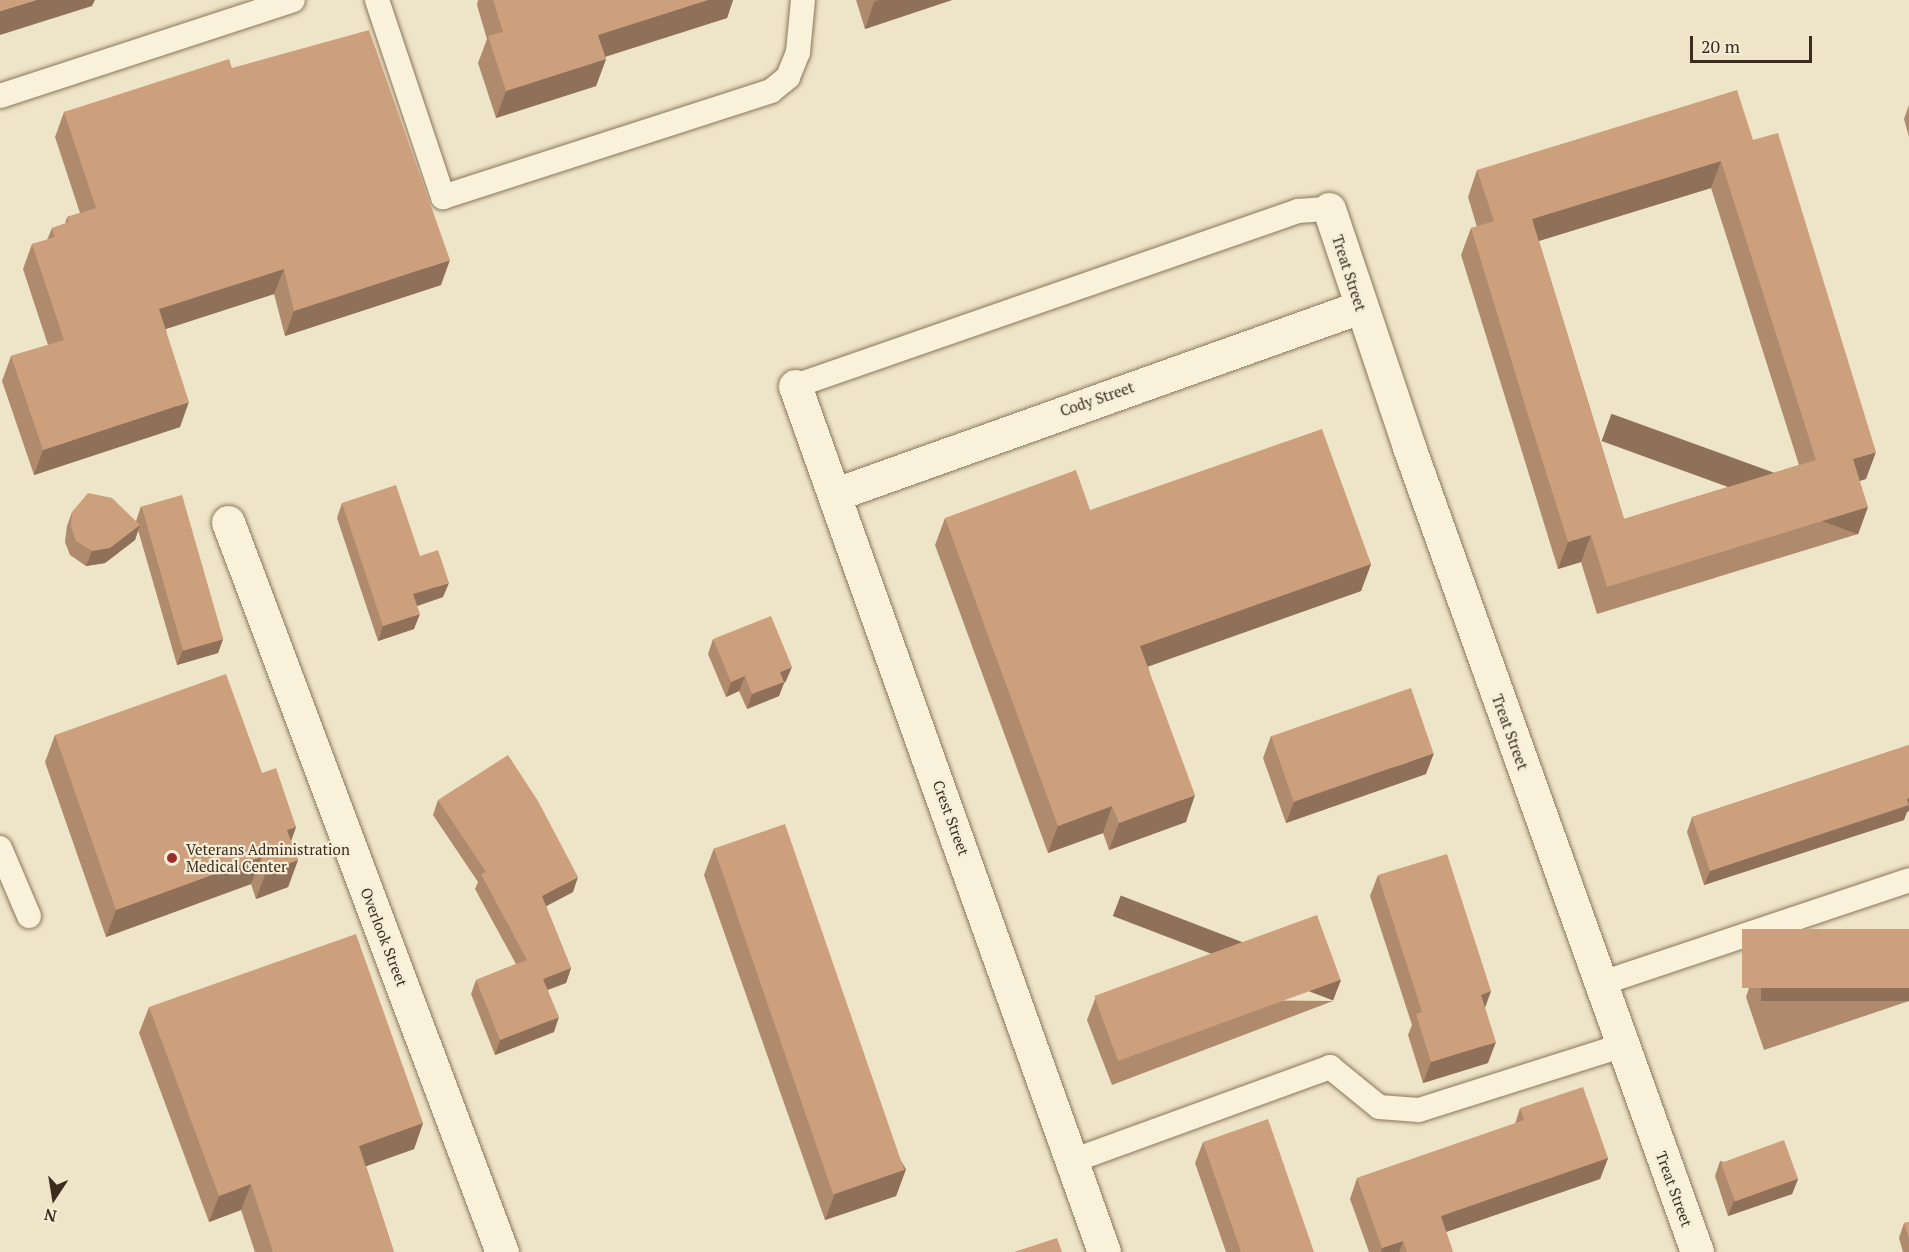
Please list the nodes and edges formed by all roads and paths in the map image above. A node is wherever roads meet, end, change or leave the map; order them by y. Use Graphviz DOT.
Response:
graph roads {
  1 [pos="293,0"];
  2 [pos="377,0"];
  3 [pos="803,0"];
  4 [pos="0,96"];
  5 [pos="1329,209"];
  6 [pos="1360,307"];
  7 [pos="795,386"];
  8 [pos="836,494"];
  9 [pos="228,522"];
  10 [pos="0,848"];
  11 [pos="1909,880"];
  12 [pos="29,916"];
  13 [pos="1602,983"];
  14 [pos="1621,1046"];
  15 [pos="1072,1161"];
  16 [pos="502,1252"];
  17 [pos="1104,1252"];
  18 [pos="1697,1252"];
  1 -- 4 [label="lane"];
  2 -- 3 [label="lane"];
  5 -- 6 [label="street, Treat Street"];
  5 -- 7 [label="lane"];
  6 -- 8 [label="street, Cody Street"];
  6 -- 13 [label="street, Treat Street"];
  7 -- 8 [label="street, Crest Street"];
  8 -- 15 [label="street, Crest Street"];
  9 -- 16 [label="street, Overlook Street"];
  10 -- 12 [label="lane"];
  11 -- 13 [label="lane"];
  13 -- 14 [label="street, Treat Street"];
  14 -- 15 [label="lane"];
  14 -- 18 [label="street, Treat Street"];
  15 -- 17 [label="street, Crest Street"];
}
